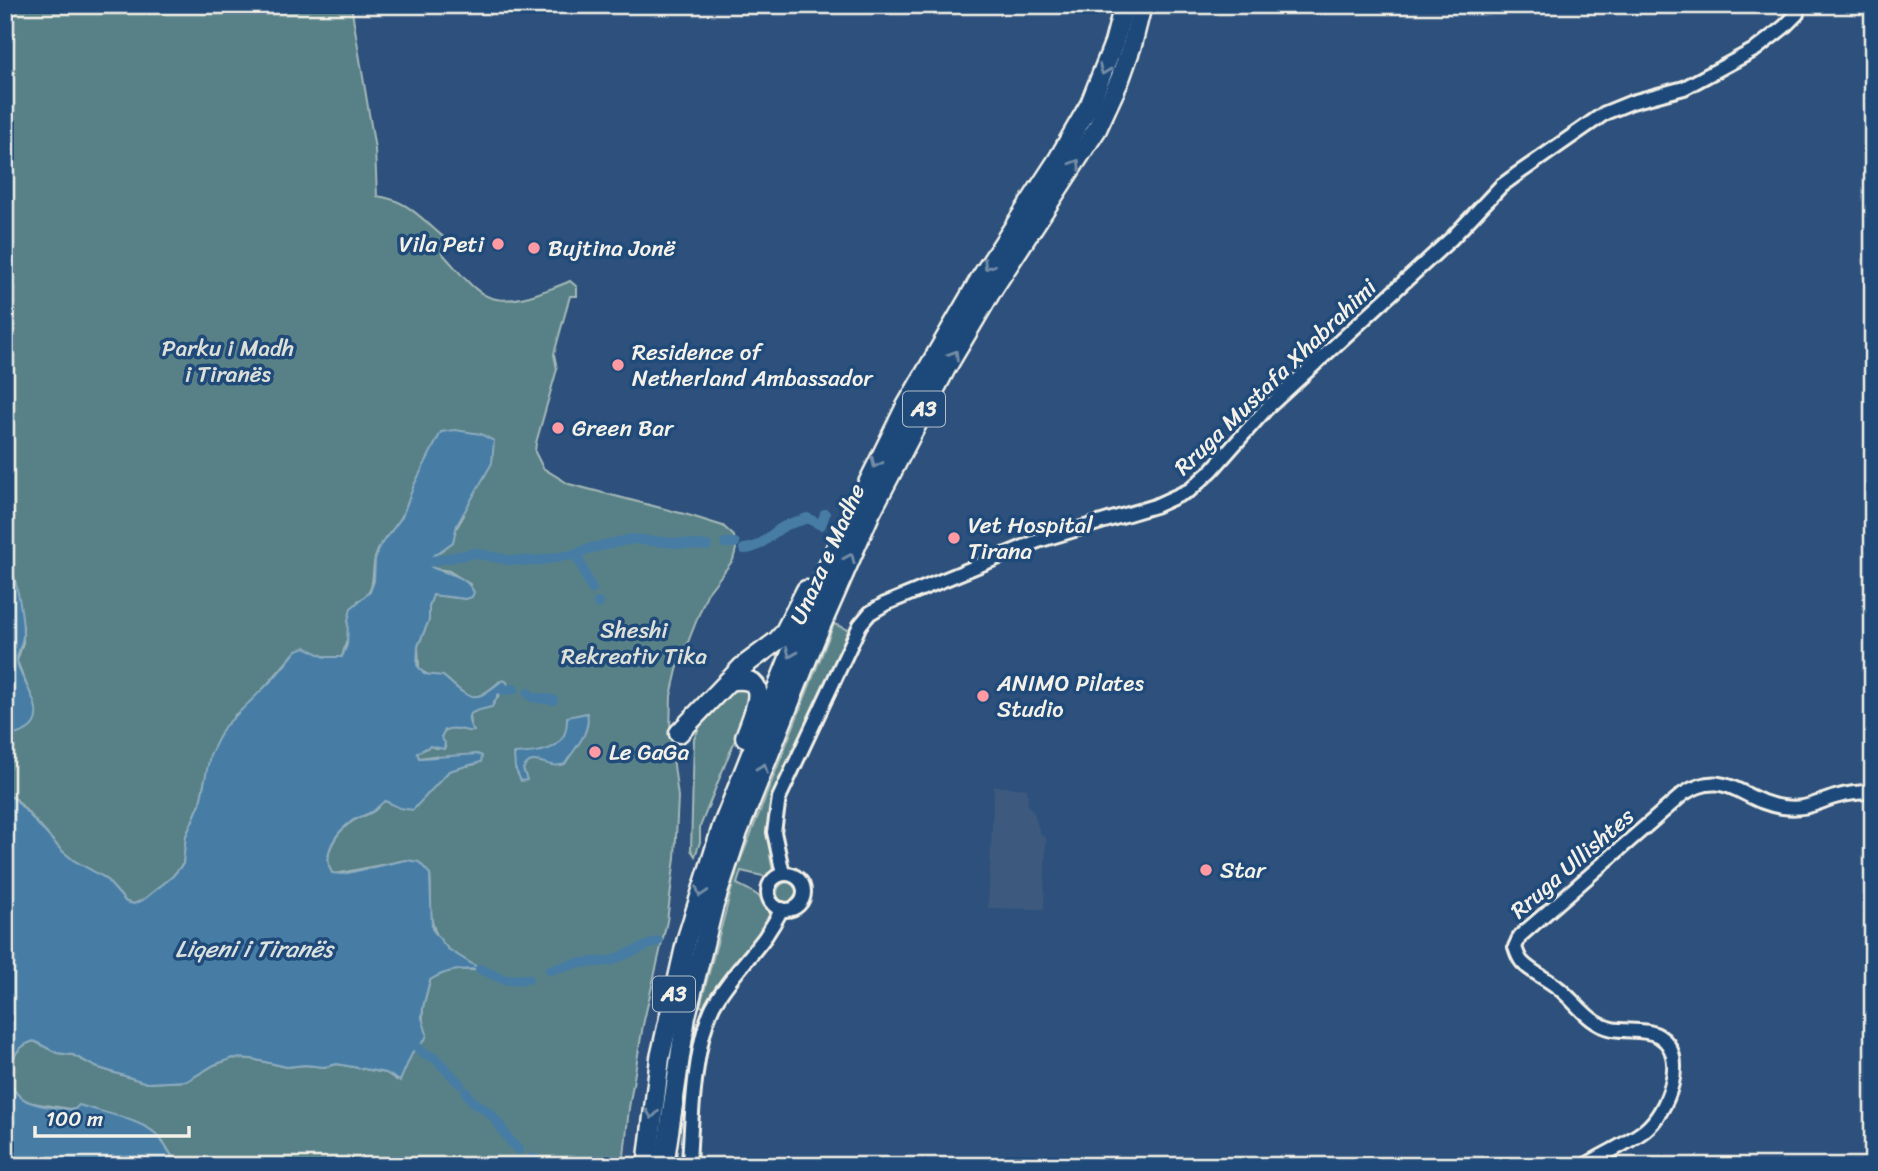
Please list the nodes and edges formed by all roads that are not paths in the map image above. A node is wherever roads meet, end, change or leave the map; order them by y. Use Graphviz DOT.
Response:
graph roads {
  1 [pos="1124,5"];
  2 [pos="1142,5"];
  3 [pos="1796,9"];
  4 [pos="827,567"];
  5 [pos="728,681"];
  6 [pos="679,733"];
  7 [pos="1873,792"];
  8 [pos="726,817"];
  9 [pos="783,874"];
  10 [pos="782,909"];
  11 [pos="647,1166"];
  12 [pos="664,1166"];
  13 [pos="689,1166"];
  14 [pos="1584,1166"];
  1 -- 4 [label="highway, Unaza e Madhe / A3, one-way"];
  12 -- 2 [label="highway, Unaza e Madhe / A3, one-way"];
  3 -- 9 [label="street, Rruga Mustafa Xhabrahimi"];
  4 -- 5 [label="highway"];
  4 -- 8 [label="highway, Unaza e Madhe / A3, one-way"];
  5 -- 6 [label="highway"];
  5 -- 8 [label="highway"];
  7 -- 14 [label="street, Rruga Ullishtes"];
  8 -- 11 [label="highway, Unaza e Madhe / A3, one-way"];
  9 -- 10 [label="street"];
  9 -- 10 [label="street"];
  10 -- 13 [label="street"];
}
